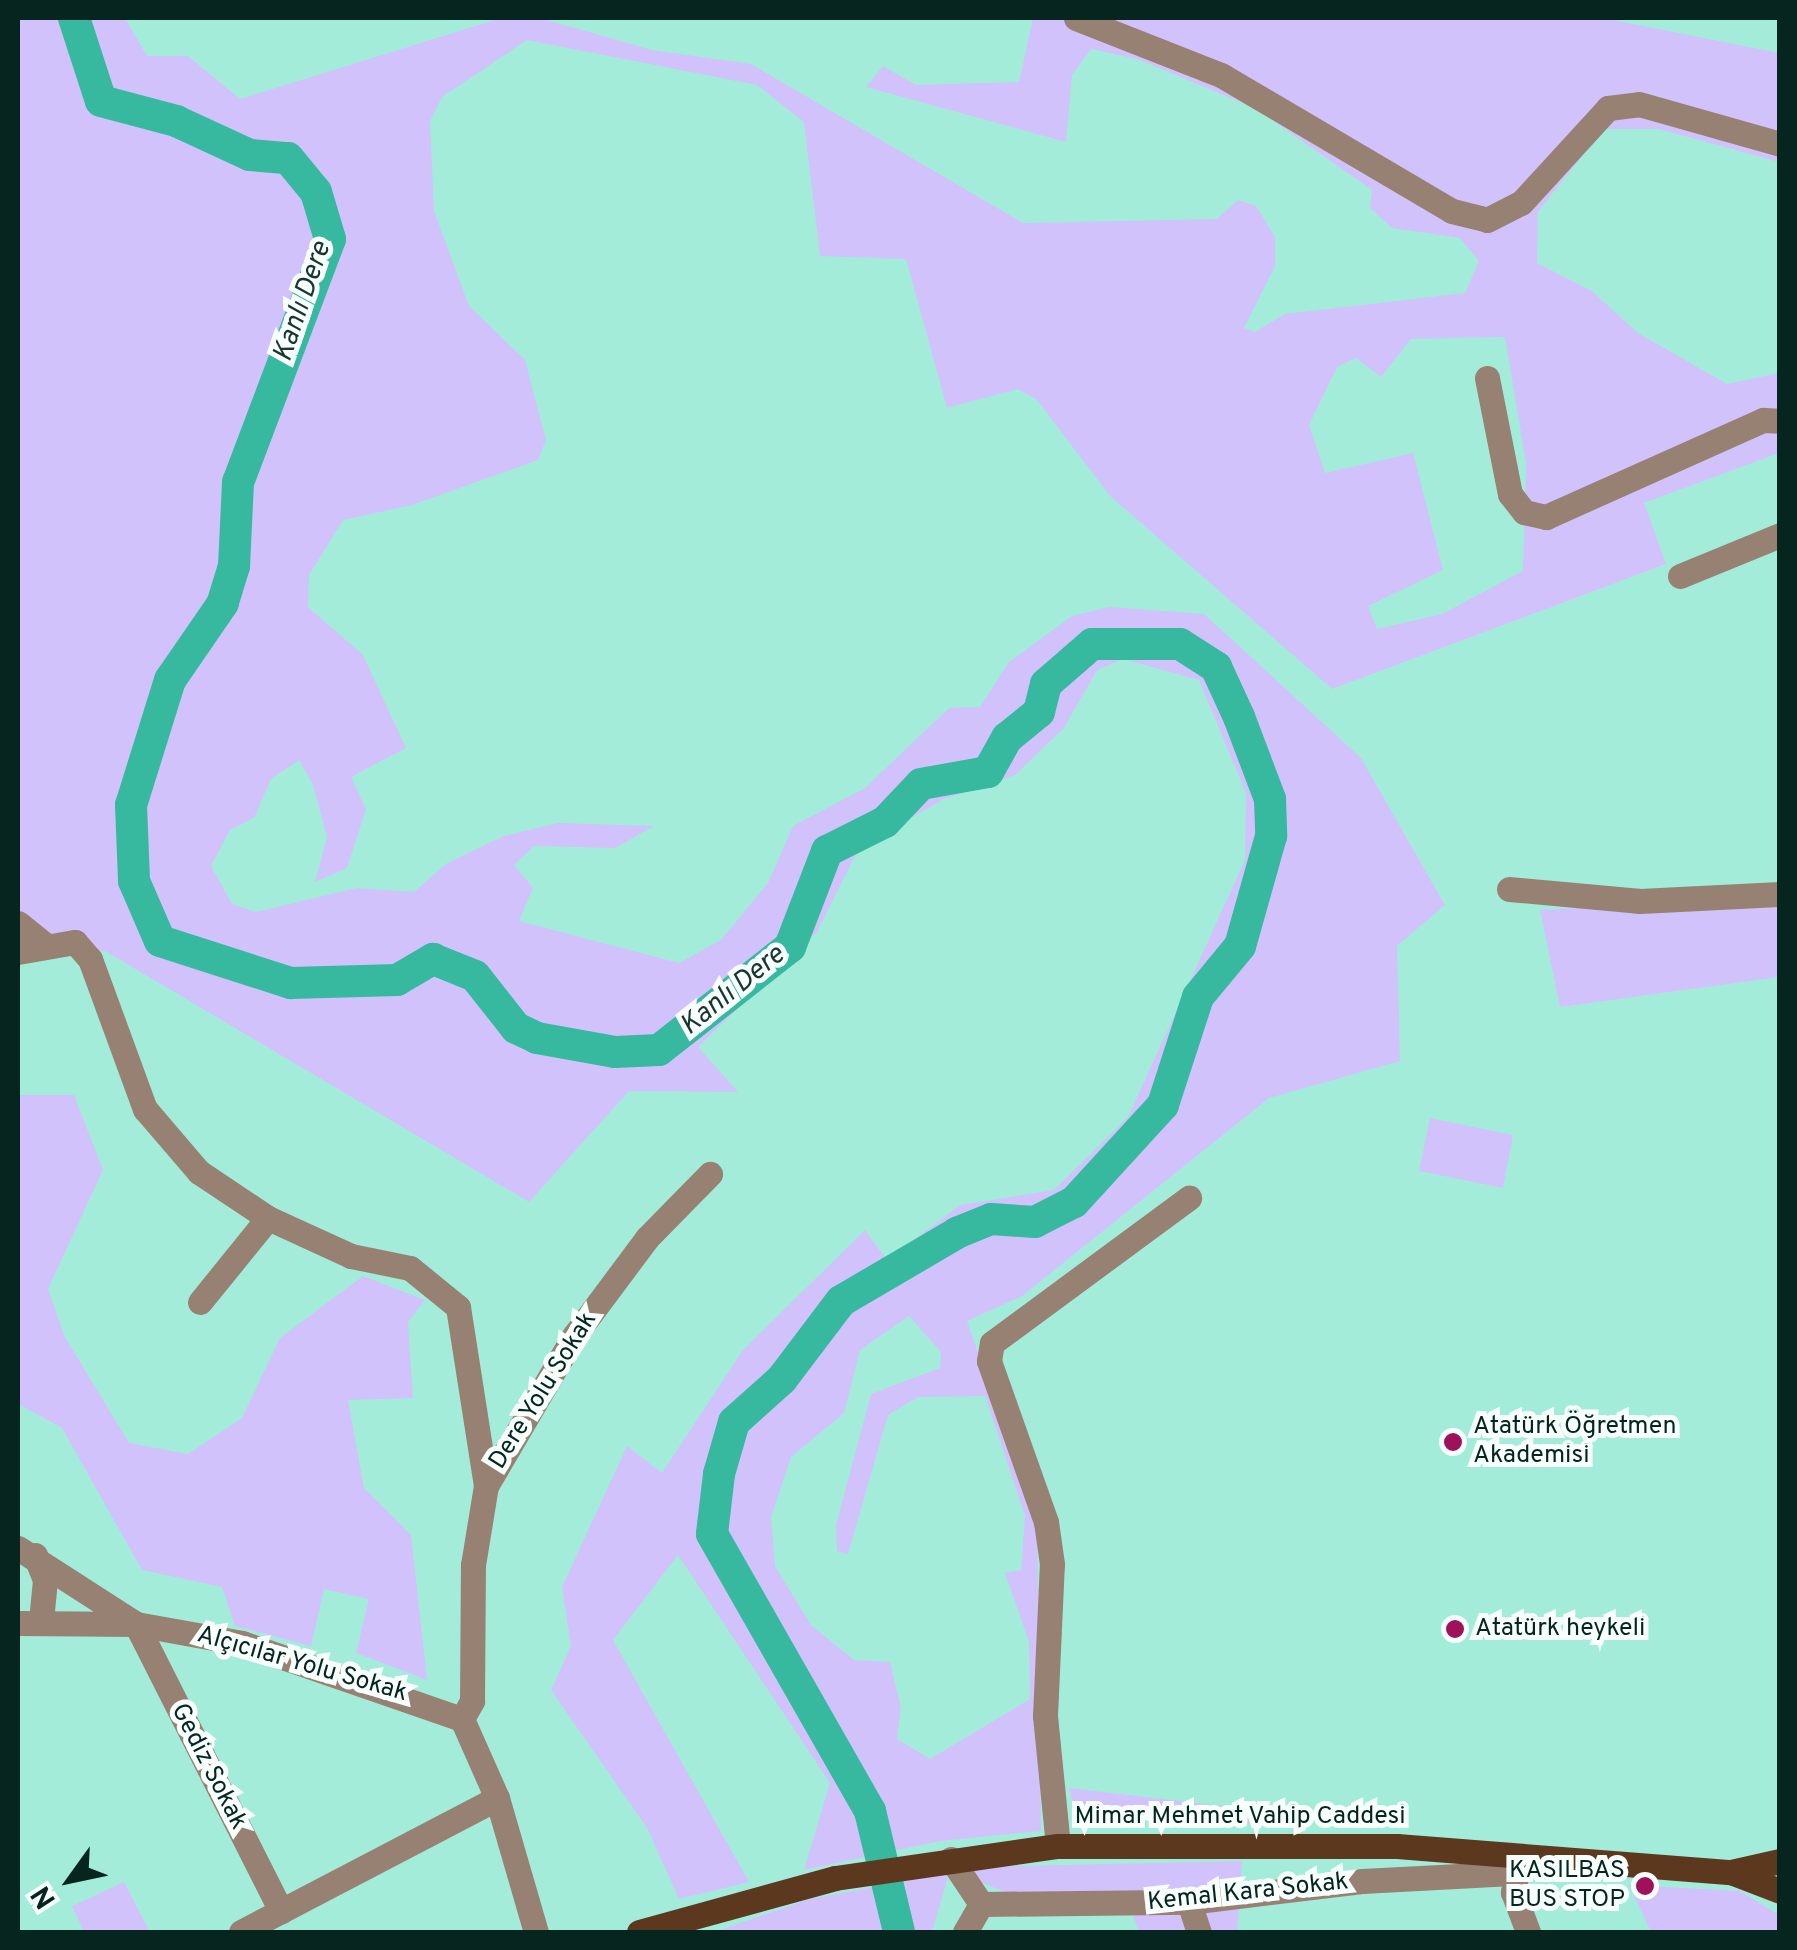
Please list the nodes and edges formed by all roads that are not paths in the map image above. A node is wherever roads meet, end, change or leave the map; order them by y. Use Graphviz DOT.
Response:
graph roads {
  1 [pos="1076,18"];
  2 [pos="1780,144"];
  3 [pos="1487,378"];
  4 [pos="1780,421"];
  5 [pos="1780,535"];
  6 [pos="1680,576"];
  7 [pos="1510,889"];
  8 [pos="1780,894"];
  9 [pos="18,924"];
  10 [pos="45,945"];
  11 [pos="18,952"];
  12 [pos="710,1174"];
  13 [pos="1189,1198"];
  14 [pos="268,1218"];
  15 [pos="200,1302"];
  16 [pos="486,1486"];
  17 [pos="26,1551"];
  18 [pos="29,1622"];
  19 [pos="136,1624"];
  20 [pos="462,1719"];
  21 [pos="496,1798"];
  22 [pos="1058,1846"];
  23 [pos="951,1860"];
  24 [pos="1780,1861"];
  25 [pos="1519,1864"];
  26 [pos="1731,1872"];
  27 [pos="1780,1891"];
  28 [pos="1189,1902"];
  29 [pos="981,1904"];
  30 [pos="281,1911"];
  31 [pos="242,1932"];
  32 [pos="536,1932"];
  33 [pos="639,1932"];
  34 [pos="965,1932"];
  35 [pos="1199,1932"];
  36 [pos="1528,1932"];
  1 -- 2 [label="street"];
  3 -- 4 [label="street"];
  5 -- 6 [label="street"];
  7 -- 8 [label="street"];
  9 -- 10 [label="street"];
  10 -- 11 [label="street"];
  10 -- 14 [label="street"];
  12 -- 16 [label="street, Dere Yolu Sokak"];
  13 -- 22 [label="street"];
  14 -- 15 [label="street"];
  14 -- 16 [label="street"];
  16 -- 20 [label="street, Dere Yolu Sokak"];
  17 -- 18 [label="street"];
  17 -- 19 [label="street"];
  18 -- 19 [label="street, Alçıcılar Yolu Sokak"];
  19 -- 20 [label="street, Alçıcılar Yolu Sokak"];
  19 -- 30 [label="street, Gediz Sokak"];
  20 -- 21 [label="street"];
  21 -- 30 [label="street"];
  21 -- 32 [label="street"];
  22 -- 23 [label="main road, Mimar Mehmet Vahip Caddesi"];
  22 -- 25 [label="main road, Mimar Mehmet Vahip Caddesi"];
  23 -- 29 [label="street"];
  23 -- 33 [label="main road, Mimar Mehmet Vahip Caddesi"];
  24 -- 26 [label="main road, Mimar Mehmet Vahip Caddesi"];
  25 -- 26 [label="main road, Mimar Mehmet Vahip Caddesi"];
  25 -- 28 [label="street, Kemal Kara Sokak"];
  25 -- 36 [label="street"];
  26 -- 27 [label="main road, Mimar Mehmet Vahip Caddesi"];
  28 -- 29 [label="street, Kemal Kara Sokak"];
  28 -- 35 [label="street"];
  29 -- 34 [label="street"];
  30 -- 31 [label="street"];
}
